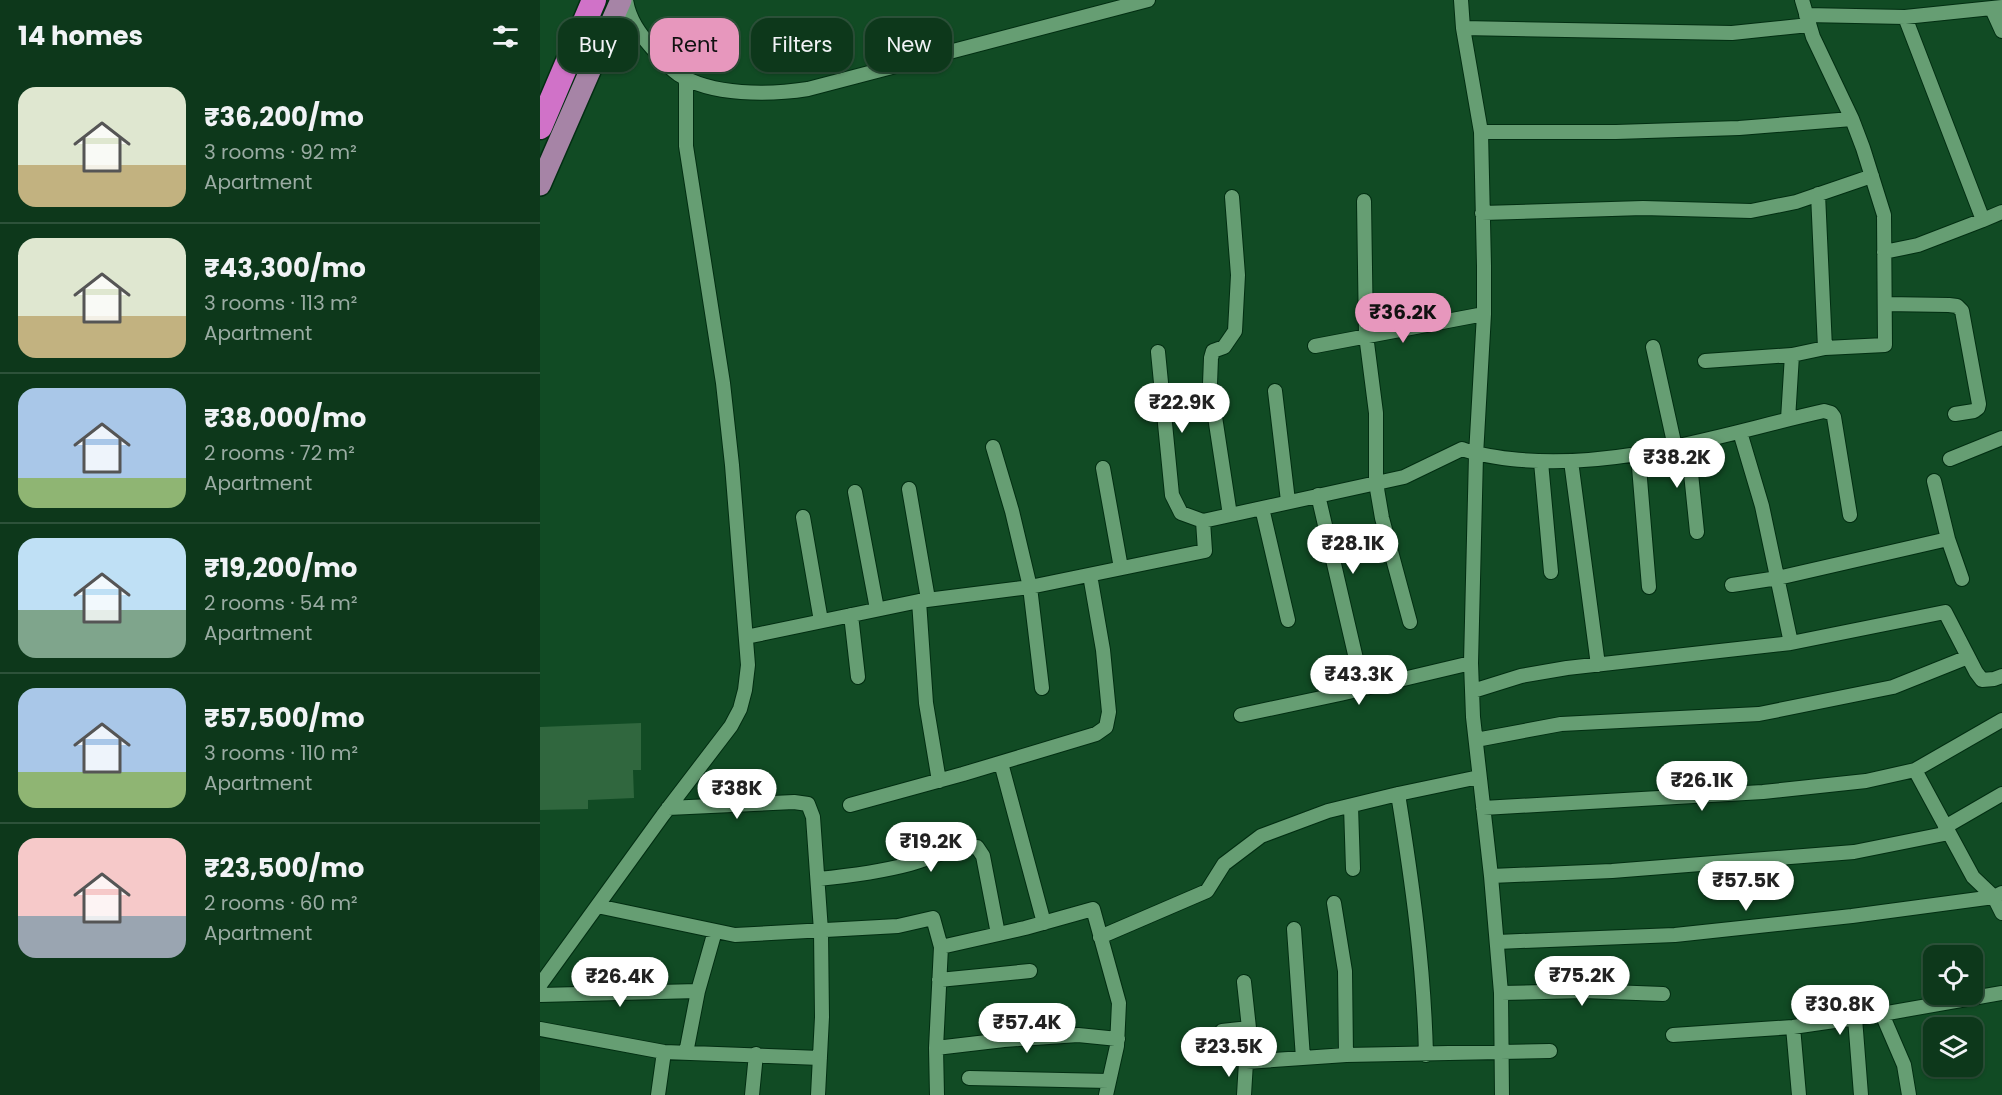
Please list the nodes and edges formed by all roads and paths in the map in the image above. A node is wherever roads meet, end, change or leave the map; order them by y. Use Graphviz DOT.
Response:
graph roads {
  1 [pos="594,0"];
  2 [pos="621,0"];
  3 [pos="626,0"];
  4 [pos="1148,0"];
  5 [pos="1461,0"];
  6 [pos="1802,0"];
  7 [pos="1997,8"];
  8 [pos="1905,17"];
  9 [pos="613,18"];
  10 [pos="1808,20"];
  11 [pos="1463,28"];
  12 [pos="2002,31"];
  13 [pos="639,32"];
  14 [pos="589,72"];
  15 [pos="686,78"];
  16 [pos="1852,118"];
  17 [pos="540,128"];
  18 [pos="1481,132"];
  19 [pos="1872,176"];
  20 [pos="540,185"];
  21 [pos="1818,194"];
  22 [pos="1232,197"];
  23 [pos="1364,201"];
  24 [pos="2002,212"];
  25 [pos="1482,213"];
  26 [pos="1983,220"];
  27 [pos="1884,252"];
  28 [pos="1885,304"];
  29 [pos="1485,314"];
  30 [pos="1366,335"];
  31 [pos="1315,346"];
  32 [pos="1653,347"];
  33 [pos="1825,348"];
  34 [pos="1158,352"];
  35 [pos="1792,355"];
  36 [pos="1705,361"];
  37 [pos="1275,391"];
  38 [pos="1955,414"];
  39 [pos="1788,419"];
  40 [pos="1740,432"];
  41 [pos="2002,438"];
  42 [pos="1682,446"];
  43 [pos="993,447"];
  44 [pos="1476,454"];
  45 [pos="1638,455"];
  46 [pos="1950,459"];
  47 [pos="1571,461"];
  48 [pos="1541,462"];
  49 [pos="1103,468"];
  50 [pos="1934,481"];
  51 [pos="1377,483"];
  52 [pos="909,489"];
  53 [pos="855,492"];
  54 [pos="1318,495"];
  55 [pos="1288,501"];
  56 [pos="1262,508"];
  57 [pos="1850,514"];
  58 [pos="1230,515"];
  59 [pos="803,517"];
  60 [pos="1203,521"];
  61 [pos="1697,532"];
  62 [pos="1948,539"];
  63 [pos="1121,568"];
  64 [pos="1551,572"];
  65 [pos="1090,574"];
  66 [pos="1778,578"];
  67 [pos="1962,579"];
  68 [pos="1731,585"];
  69 [pos="1030,587"];
  70 [pos="1649,587"];
  71 [pos="923,600"];
  72 [pos="876,609"];
  73 [pos="851,615"];
  74 [pos="1288,620"];
  75 [pos="821,621"];
  76 [pos="1410,622"];
  77 [pos="746,637"];
  78 [pos="1791,643"];
  79 [pos="1968,657"];
  80 [pos="1357,663"];
  81 [pos="1471,663"];
  82 [pos="1598,665"];
  83 [pos="2002,676"];
  84 [pos="858,677"];
  85 [pos="1042,688"];
  86 [pos="1473,691"];
  87 [pos="1241,715"];
  88 [pos="2002,720"];
  89 [pos="1476,740"];
  90 [pos="1001,763"];
  91 [pos="1915,770"];
  92 [pos="1479,777"];
  93 [pos="939,781"];
  94 [pos="1398,794"];
  95 [pos="2002,794"];
  96 [pos="850,805"];
  97 [pos="1351,806"];
  98 [pos="668,808"];
  99 [pos="1483,808"];
  100 [pos="1947,830"];
  101 [pos="1353,869"];
  102 [pos="1491,876"];
  103 [pos="818,879"];
  104 [pos="1998,895"];
  105 [pos="1334,903"];
  106 [pos="597,906"];
  107 [pos="2002,913"];
  108 [pos="1044,923"];
  109 [pos="1294,929"];
  110 [pos="715,931"];
  111 [pos="821,931"];
  112 [pos="998,934"];
  113 [pos="1100,937"];
  114 [pos="1497,942"];
  115 [pos="941,946"];
  116 [pos="1030,971"];
  117 [pos="939,980"];
  118 [pos="1244,982"];
  119 [pos="540,985"];
  120 [pos="699,991"];
  121 [pos="1501,993"];
  122 [pos="2002,993"];
  123 [pos="1663,994"];
  124 [pos="540,995"];
  125 [pos="1882,1014"];
  126 [pos="1855,1018"];
  127 [pos="1793,1027"];
  128 [pos="1248,1028"];
  129 [pos="540,1029"];
  130 [pos="1222,1031"];
  131 [pos="1673,1035"];
  132 [pos="1118,1039"];
  133 [pos="936,1048"];
  134 [pos="1550,1052"];
  135 [pos="664,1053"];
  136 [pos="686,1053"];
  137 [pos="1502,1053"];
  138 [pos="756,1054"];
  139 [pos="1426,1054"];
  140 [pos="1346,1055"];
  141 [pos="820,1058"];
  142 [pos="1303,1058"];
  143 [pos="1246,1062"];
  144 [pos="969,1078"];
  145 [pos="1108,1088"];
  146 [pos="658,1095"];
  147 [pos="752,1095"];
  148 [pos="818,1095"];
  149 [pos="937,1095"];
  150 [pos="1244,1095"];
  151 [pos="1502,1095"];
  152 [pos="1799,1095"];
  153 [pos="1862,1095"];
  154 [pos="1909,1095"];
  1 -- 17 [label="highway"];
  2 -- 9 [label="main road"];
  3 -- 13 [label="street"];
  4 -- 15 [label="street"];
  5 -- 11 [label="street"];
  6 -- 10 [label="street"];
  7 -- 8 [label="street"];
  7 -- 12 [label="street"];
  8 -- 10 [label="street"];
  8 -- 26 [label="street"];
  10 -- 11 [label="street"];
  10 -- 16 [label="street"];
  11 -- 18 [label="street"];
  13 -- 15 [label="street"];
  14 -- 20 [label="main road"];
  15 -- 77 [label="street"];
  16 -- 18 [label="street"];
  16 -- 19 [label="street"];
  18 -- 25 [label="street"];
  19 -- 21 [label="street"];
  19 -- 27 [label="street"];
  21 -- 25 [label="street"];
  21 -- 33 [label="street"];
  22 -- 58 [label="street"];
  23 -- 30 [label="street"];
  24 -- 26 [label="street"];
  25 -- 29 [label="street"];
  26 -- 27 [label="street"];
  27 -- 28 [label="street"];
  28 -- 33 [label="street"];
  28 -- 38 [label="street"];
  29 -- 30 [label="street"];
  29 -- 44 [label="street"];
  30 -- 31 [label="street"];
  30 -- 51 [label="street"];
  32 -- 42 [label="street"];
  33 -- 35 [label="street"];
  34 -- 60 [label="street"];
  35 -- 36 [label="street"];
  35 -- 39 [label="street"];
  37 -- 55 [label="street"];
  39 -- 40 [label="street"];
  39 -- 57 [label="street"];
  40 -- 42 [label="street"];
  40 -- 66 [label="street"];
  41 -- 46 [label="street"];
  42 -- 45 [label="street"];
  42 -- 61 [label="street"];
  43 -- 69 [label="street"];
  44 -- 48 [label="street"];
  44 -- 51 [label="street"];
  44 -- 81 [label="street"];
  45 -- 47 [label="street"];
  45 -- 70 [label="street"];
  47 -- 48 [label="street"];
  47 -- 82 [label="street"];
  48 -- 64 [label="street"];
  49 -- 63 [label="street"];
  50 -- 62 [label="street"];
  51 -- 54 [label="street"];
  51 -- 76 [label="street"];
  52 -- 71 [label="street"];
  53 -- 72 [label="street"];
  54 -- 55 [label="street"];
  54 -- 80 [label="street"];
  55 -- 56 [label="street"];
  56 -- 58 [label="street"];
  56 -- 74 [label="street"];
  58 -- 60 [label="street"];
  59 -- 75 [label="street"];
  60 -- 63 [label="street"];
  62 -- 66 [label="street"];
  62 -- 67 [label="street"];
  63 -- 65 [label="street"];
  65 -- 69 [label="street"];
  65 -- 90 [label="street"];
  66 -- 68 [label="street"];
  66 -- 78 [label="street"];
  69 -- 71 [label="street"];
  69 -- 85 [label="street"];
  71 -- 72 [label="street"];
  71 -- 93 [label="street"];
  72 -- 73 [label="street"];
  73 -- 75 [label="street"];
  73 -- 84 [label="street"];
  75 -- 77 [label="street"];
  77 -- 98 [label="street"];
  78 -- 79 [label="street"];
  78 -- 82 [label="street"];
  79 -- 83 [label="street"];
  79 -- 89 [label="street"];
  81 -- 86 [label="street"];
  81 -- 87 [label="street"];
  82 -- 86 [label="street"];
  86 -- 89 [label="street"];
  88 -- 91 [label="street"];
  89 -- 92 [label="street"];
  90 -- 93 [label="street"];
  90 -- 108 [label="street"];
  91 -- 99 [label="street"];
  91 -- 100 [label="street"];
  92 -- 94 [label="street"];
  92 -- 99 [label="street"];
  93 -- 96 [label="street"];
  94 -- 97 [label="street"];
  94 -- 139 [label="street"];
  95 -- 100 [label="street"];
  97 -- 101 [label="street"];
  97 -- 113 [label="street"];
  98 -- 103 [label="street"];
  98 -- 106 [label="street"];
  99 -- 102 [label="street"];
  100 -- 102 [label="street"];
  100 -- 104 [label="street"];
  102 -- 114 [label="street"];
  103 -- 111 [label="street"];
  103 -- 112 [label="street"];
  104 -- 107 [label="street"];
  104 -- 114 [label="street"];
  105 -- 140 [label="street"];
  106 -- 110 [label="street"];
  106 -- 119 [label="street"];
  108 -- 112 [label="street"];
  108 -- 113 [label="street"];
  109 -- 142 [label="street"];
  110 -- 111 [label="street"];
  110 -- 120 [label="street"];
  111 -- 115 [label="street"];
  111 -- 141 [label="street"];
  112 -- 115 [label="street"];
  113 -- 132 [label="street"];
  114 -- 121 [label="street"];
  115 -- 117 [label="street"];
  116 -- 117 [label="street"];
  117 -- 133 [label="street"];
  118 -- 128 [label="street"];
  120 -- 124 [label="street"];
  120 -- 136 [label="street"];
  121 -- 123 [label="street"];
  121 -- 137 [label="street"];
  122 -- 125 [label="street"];
  125 -- 126 [label="street"];
  125 -- 154 [label="street"];
  126 -- 127 [label="street"];
  126 -- 153 [label="street"];
  127 -- 131 [label="street"];
  127 -- 152 [label="street"];
  128 -- 130 [label="street"];
  128 -- 143 [label="street"];
  129 -- 135 [label="street"];
  132 -- 133 [label="street"];
  132 -- 145 [label="street"];
  133 -- 149 [label="street"];
  134 -- 137 [label="street"];
  135 -- 136 [label="street"];
  135 -- 146 [label="street"];
  136 -- 138 [label="street"];
  137 -- 139 [label="street"];
  137 -- 151 [label="street"];
  138 -- 141 [label="street"];
  138 -- 147 [label="street"];
  139 -- 140 [label="street"];
  140 -- 142 [label="street"];
  141 -- 148 [label="street"];
  142 -- 143 [label="street"];
  143 -- 150 [label="street"];
  144 -- 145 [label="street"];
}
